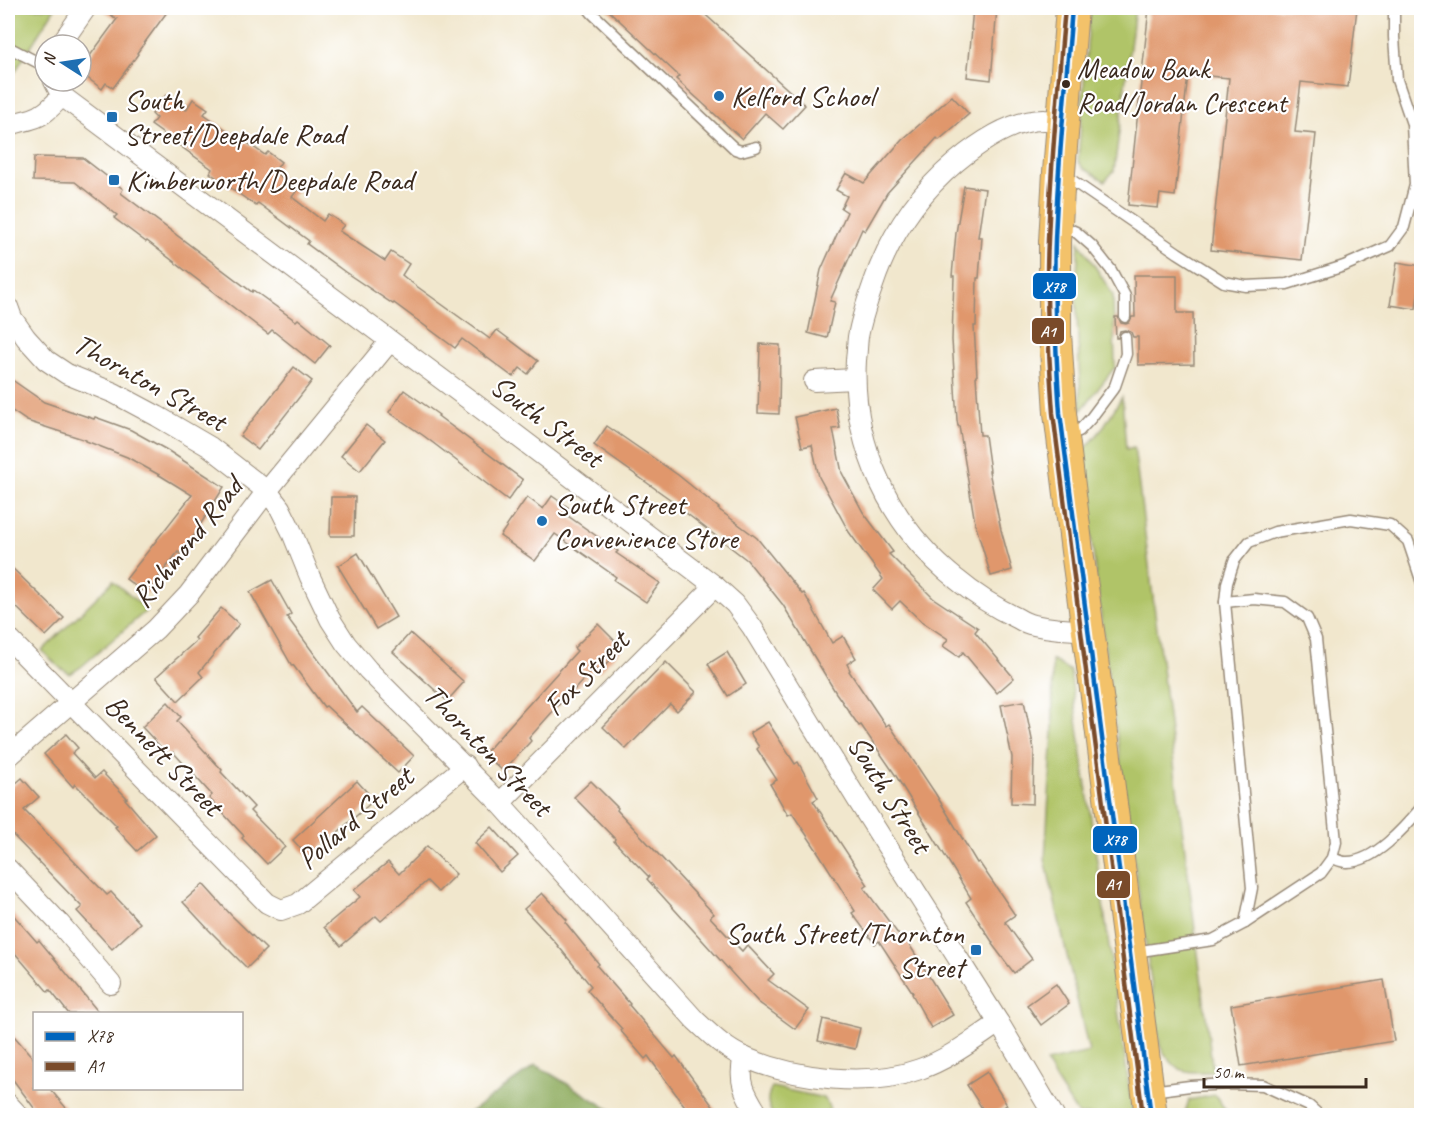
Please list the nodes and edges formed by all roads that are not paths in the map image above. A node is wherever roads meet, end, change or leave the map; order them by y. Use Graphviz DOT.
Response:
graph roads {
  1 [pos="86,8"];
  2 [pos="588,8"];
  3 [pos="1072,8"];
  4 [pos="1394,8"];
  5 [pos="68,33"];
  6 [pos="8,47"];
  7 [pos="33,60"];
  8 [pos="56,93"];
  9 [pos="65,93"];
  10 [pos="1063,123"];
  11 [pos="8,126"];
  12 [pos="756,147"];
  13 [pos="1059,172"];
  14 [pos="1056,223"];
  15 [pos="8,307"];
  16 [pos="1125,317"];
  17 [pos="1125,337"];
  18 [pos="390,341"];
  19 [pos="855,380"];
  20 [pos="814,381"];
  21 [pos="1063,436"];
  22 [pos="267,491"];
  23 [pos="1422,583"];
  24 [pos="715,586"];
  25 [pos="1225,602"];
  26 [pos="1088,630"];
  27 [pos="8,638"];
  28 [pos="71,702"];
  29 [pos="8,757"];
  30 [pos="465,766"];
  31 [pos="500,803"];
  32 [pos="1422,807"];
  33 [pos="1332,858"];
  34 [pos="8,869"];
  35 [pos="281,910"];
  36 [pos="1245,923"];
  37 [pos="1130,952"];
  38 [pos="111,984"];
  39 [pos="999,1023"];
  40 [pos="744,1058"];
  41 [pos="1150,1103"];
  42 [pos="8,1104"];
  43 [pos="19,1116"];
  44 [pos="759,1116"];
  45 [pos="1054,1116"];
  46 [pos="1320,1116"];
  1 -- 5 [label="street"];
  2 -- 12 [label="lane"];
  3 -- 10 [label="main road"];
  4 -- 13 [label="lane"];
  6 -- 7 [label="lane"];
  8 -- 11 [label="street, South Street"];
  9 -- 18 [label="street, South Street"];
  10 -- 13 [label="main road"];
  10 -- 19 [label="street"];
  13 -- 14 [label="main road"];
  14 -- 16 [label="lane"];
  14 -- 21 [label="main road"];
  15 -- 22 [label="street, Thornton Street"];
  17 -- 21 [label="lane"];
  18 -- 22 [label="street, Richmond Road"];
  18 -- 24 [label="street, South Street"];
  19 -- 20 [label="street"];
  19 -- 26 [label="street"];
  21 -- 26 [label="main road"];
  22 -- 28 [label="street, Richmond Road"];
  22 -- 30 [label="street, Thornton Street"];
  23 -- 25 [label="lane"];
  24 -- 31 [label="street, Fox Street"];
  24 -- 39 [label="street, South Street"];
  25 -- 33 [label="lane"];
  25 -- 36 [label="lane"];
  26 -- 37 [label="main road"];
  27 -- 28 [label="street, Bennett Street"];
  28 -- 29 [label="street, Richmond Road"];
  28 -- 35 [label="street, Bennett Street"];
  30 -- 31 [label="street, Thornton Street"];
  30 -- 35 [label="street, Pollard Street"];
  31 -- 40 [label="street, Thornton Street"];
  32 -- 33 [label="lane"];
  33 -- 36 [label="lane"];
  34 -- 38 [label="street"];
  36 -- 37 [label="lane"];
  37 -- 41 [label="main road"];
  39 -- 40 [label="street, Thornton Street"];
  39 -- 45 [label="street, South Street"];
  40 -- 44 [label="street"];
  41 -- 46 [label="lane"];
  42 -- 43 [label="street"];
}
